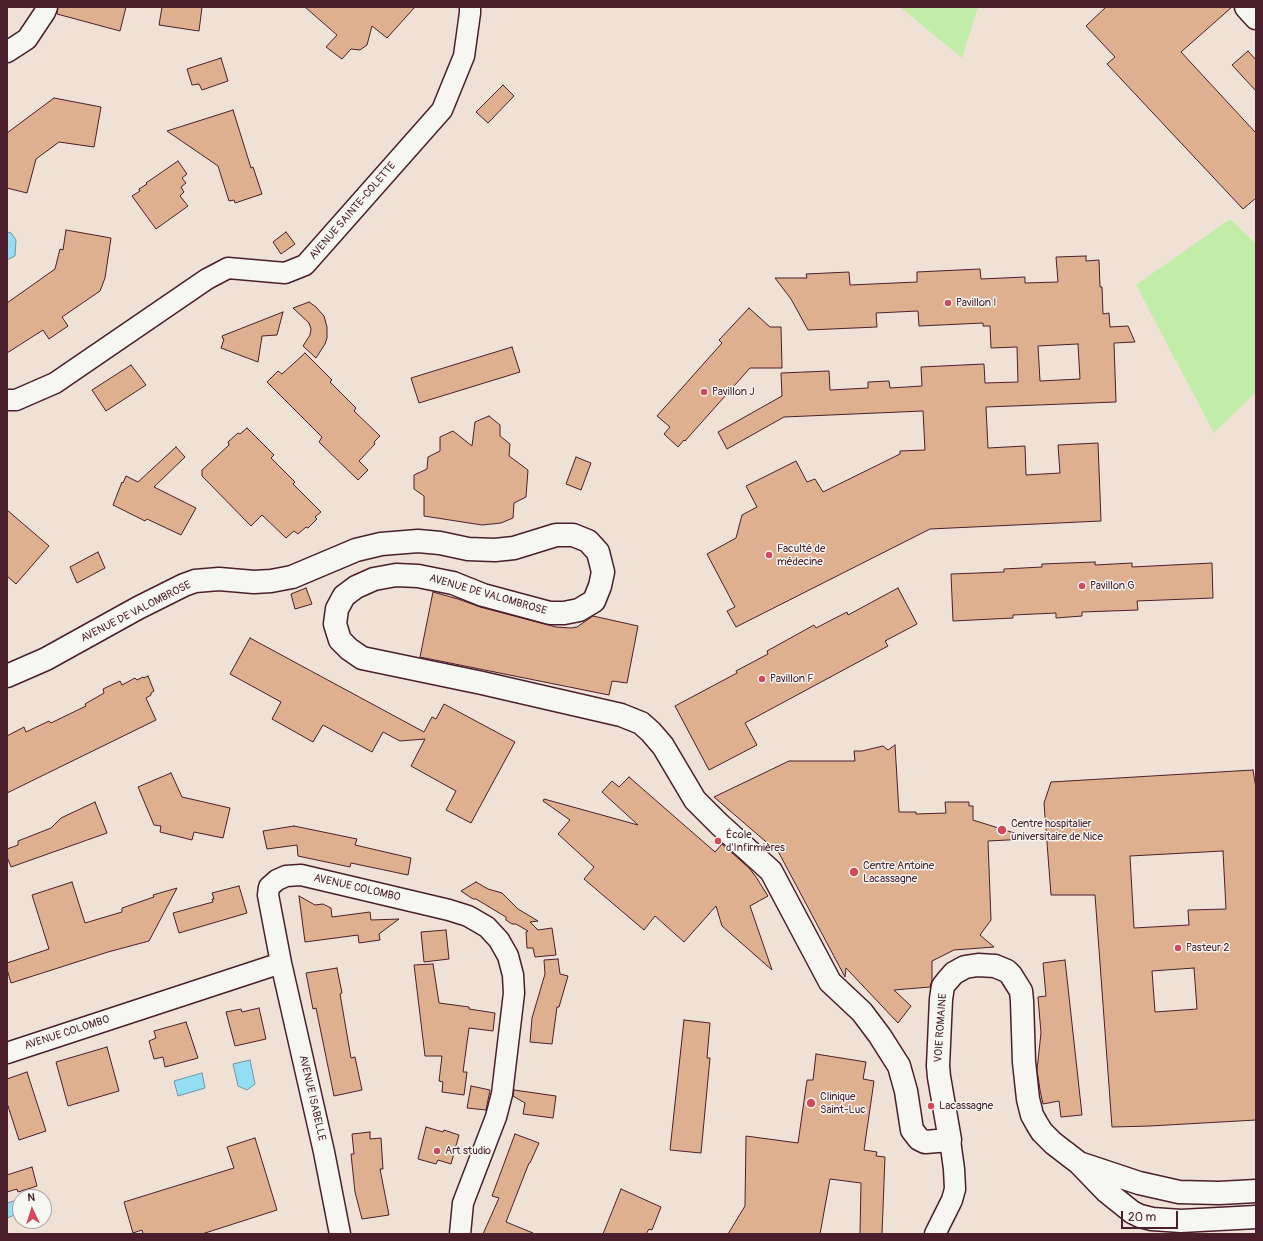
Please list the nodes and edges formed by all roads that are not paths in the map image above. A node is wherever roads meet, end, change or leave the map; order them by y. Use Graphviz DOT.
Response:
graph roads {
  1 [pos="47,7"];
  2 [pos="470,7"];
  3 [pos="1246,7"];
  4 [pos="1256,18"];
  5 [pos="7,52"];
  6 [pos="7,400"];
  7 [pos="7,676"];
  8 [pos="281,964"];
  9 [pos="7,1053"];
  10 [pos="950,1140"];
  11 [pos="1079,1164"];
  12 [pos="1174,1191"];
  13 [pos="1256,1191"];
  14 [pos="1256,1217"];
  15 [pos="1157,1227"];
  16 [pos="1190,1227"];
  17 [pos="340,1234"];
  18 [pos="460,1234"];
  19 [pos="935,1234"];
  1 -- 5 [label="street"];
  2 -- 6 [label="street, AVENUE SAINTE-COLETTE"];
  3 -- 4 [label="main road"];
  7 -- 10 [label="main road, AVENUE DE VALOMBROSE"];
  8 -- 9 [label="street, AVENUE COLOMBO"];
  8 -- 17 [label="street, AVENUE ISABELLE"];
  8 -- 18 [label="street, AVENUE COLOMBO"];
  10 -- 11 [label="main road, VOIE ROMAINE"];
  10 -- 19 [label="street, VOIE ROMAINE"];
  11 -- 12 [label="main road, VOIE ROMAINE"];
  11 -- 15 [label="main road, VOIE ROMAINE"];
  12 -- 13 [label="main road, VOIE ROMAINE"];
  12 -- 15 [label="main road"];
  12 -- 16 [label="main road"];
  14 -- 16 [label="main road, VOIE ROMAINE"];
  15 -- 16 [label="main road, VOIE ROMAINE"];
}
